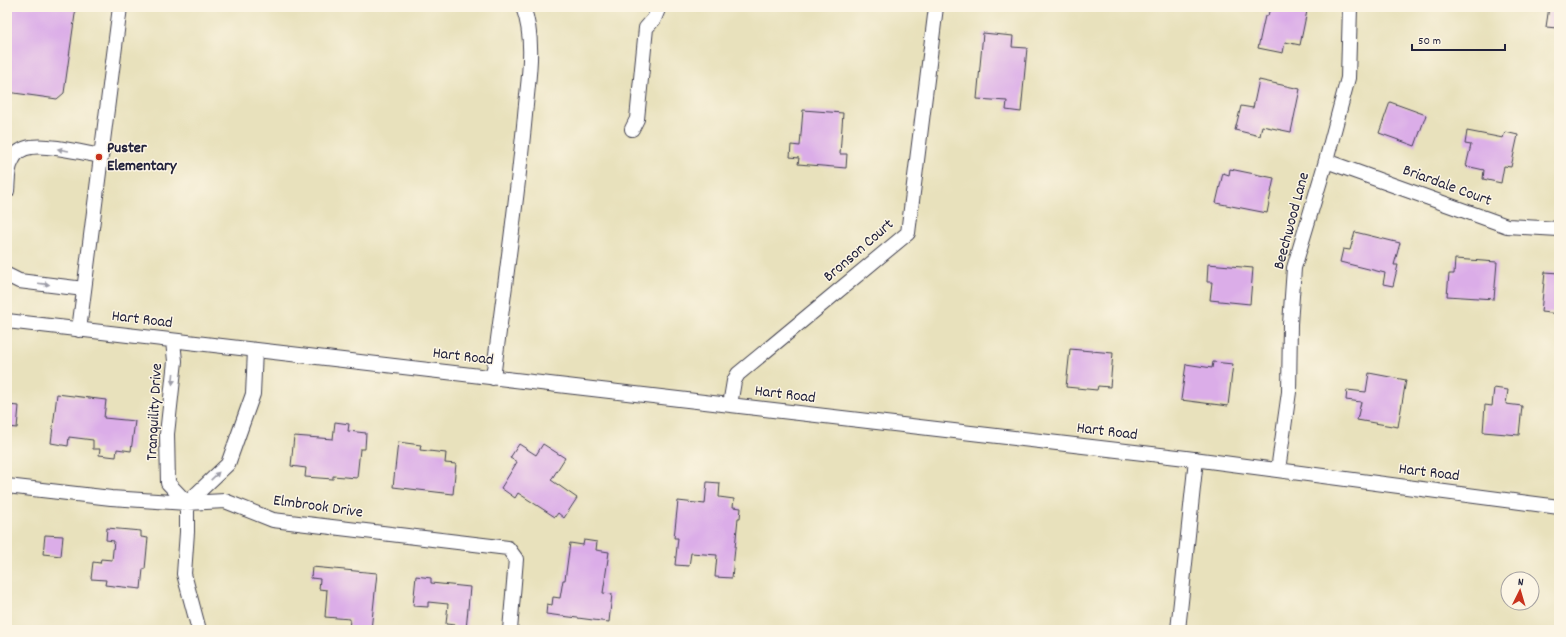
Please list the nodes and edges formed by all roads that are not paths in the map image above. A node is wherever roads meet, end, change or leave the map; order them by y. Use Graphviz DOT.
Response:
graph roads {
  1 [pos="120,7"];
  2 [pos="524,7"];
  3 [pos="659,7"];
  4 [pos="936,7"];
  5 [pos="1350,7"];
  6 [pos="632,128"];
  7 [pos="101,156"];
  8 [pos="1326,161"];
  9 [pos="7,191"];
  10 [pos="1559,229"];
  11 [pos="7,275"];
  12 [pos="84,289"];
  13 [pos="7,321"];
  14 [pos="79,330"];
  15 [pos="173,340"];
  16 [pos="255,350"];
  17 [pos="492,378"];
  18 [pos="730,405"];
  19 [pos="1196,459"];
  20 [pos="1278,470"];
  21 [pos="7,486"];
  22 [pos="187,503"];
  23 [pos="1559,507"];
  24 [pos="199,630"];
  25 [pos="510,630"];
  26 [pos="1178,630"];
  1 -- 7 [label="street"];
  2 -- 17 [label="street"];
  3 -- 6 [label="street"];
  4 -- 18 [label="street, Bronson Court"];
  5 -- 8 [label="street, Beechwood Lane"];
  7 -- 9 [label="street, one-way"];
  7 -- 12 [label="street"];
  8 -- 10 [label="street, Briardale Court"];
  8 -- 20 [label="street, Beechwood Lane"];
  11 -- 12 [label="street, one-way"];
  12 -- 14 [label="street"];
  13 -- 14 [label="street, Hart Road"];
  14 -- 15 [label="street, Hart Road"];
  15 -- 16 [label="street, Hart Road"];
  15 -- 22 [label="street, Tranquility Drive, one-way"];
  16 -- 17 [label="street, Hart Road"];
  22 -- 16 [label="street, one-way"];
  17 -- 18 [label="street, Hart Road"];
  18 -- 19 [label="street, Hart Road"];
  19 -- 20 [label="street, Hart Road"];
  19 -- 26 [label="street"];
  20 -- 23 [label="street, Hart Road"];
  21 -- 22 [label="street, Elmbrook Drive"];
  22 -- 24 [label="street"];
  22 -- 25 [label="street, Elmbrook Drive"];
}
